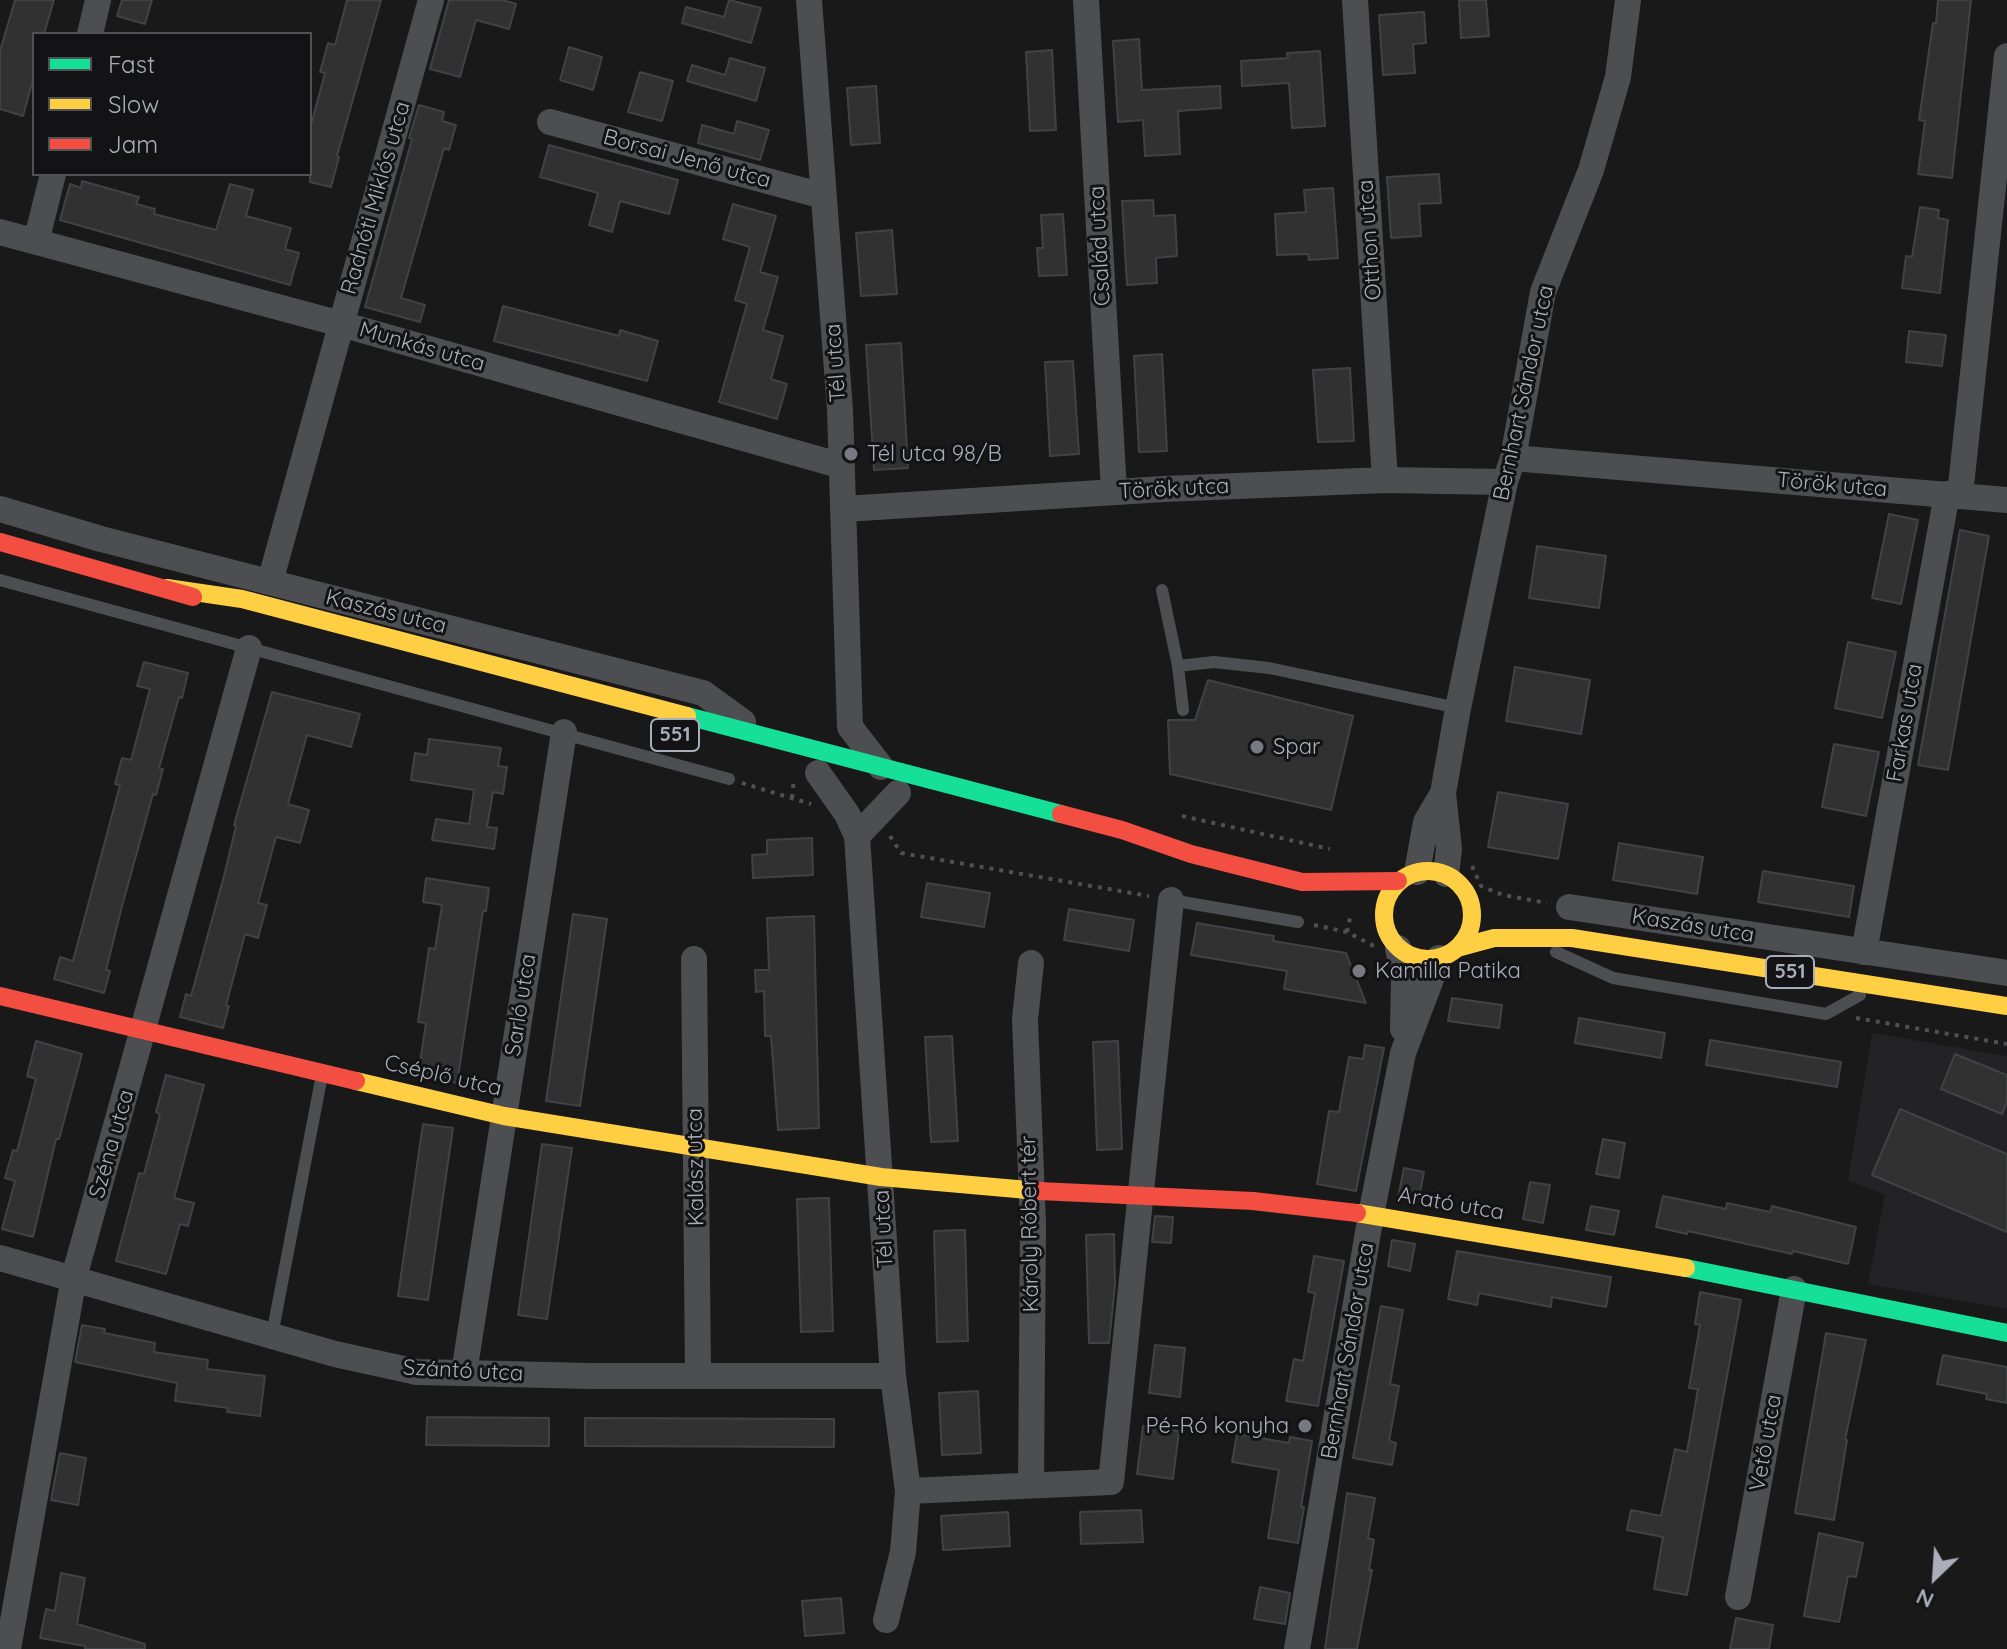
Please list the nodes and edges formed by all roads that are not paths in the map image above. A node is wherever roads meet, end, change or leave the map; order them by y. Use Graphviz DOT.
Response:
graph roads {
  1 [pos="98,0"];
  2 [pos="431,0"];
  3 [pos="809,0"];
  4 [pos="1086,0"];
  5 [pos="1355,0"];
  6 [pos="1628,0"];
  7 [pos="90,32"];
  8 [pos="2007,56"];
  9 [pos="550,122"];
  10 [pos="52,176"];
  11 [pos="823,196"];
  12 [pos="0,232"];
  13 [pos="36,242"];
  14 [pos="341,324"];
  15 [pos="842,466"];
  16 [pos="1509,470"];
  17 [pos="1385,480"];
  18 [pos="1114,491"];
  19 [pos="1953,494"];
  20 [pos="2007,500"];
  21 [pos="0,509"];
  22 [pos="844,509"];
  23 [pos="0,542"];
  24 [pos="0,580"];
  25 [pos="270,582"];
  26 [pos="167,588"];
  27 [pos="1162,590"];
  28 [pos="249,648"];
  29 [pos="388,657"];
  30 [pos="1178,666"];
  31 [pos="1458,708"];
  32 [pos="1183,710"];
  33 [pos="850,727"];
  34 [pos="564,732"];
  35 [pos="763,736"];
  36 [pos="809,763"];
  37 [pos="876,777"];
  38 [pos="729,779"];
  39 [pos="845,779"];
  40 [pos="1443,793"];
  41 [pos="905,795"];
  42 [pos="1058,832"];
  43 [pos="857,836"];
  44 [pos="1191,854"];
  45 [pos="1446,874"];
  46 [pos="1408,876"];
  47 [pos="1302,882"];
  48 [pos="1171,900"];
  49 [pos="1339,902"];
  50 [pos="1569,907"];
  51 [pos="1514,918"];
  52 [pos="1370,920"];
  53 [pos="1298,922"];
  54 [pos="1524,938"];
  55 [pos="1572,938"];
  56 [pos="1392,939"];
  57 [pos="1864,952"];
  58 [pos="1448,953"];
  59 [pos="694,959"];
  60 [pos="1031,963"];
  61 [pos="2007,973"];
  62 [pos="1876,986"];
  63 [pos="0,996"];
  64 [pos="2007,1006"];
  65 [pos="144,1030"];
  66 [pos="1403,1053"];
  67 [pos="322,1072"];
  68 [pos="504,1116"];
  69 [pos="696,1147"];
  70 [pos="881,1177"];
  71 [pos="1031,1191"];
  72 [pos="1141,1194"];
  73 [pos="1371,1215"];
  74 [pos="0,1258"];
  75 [pos="74,1277"];
  76 [pos="1794,1289"];
  77 [pos="2007,1333"];
  78 [pos="272,1335"];
  79 [pos="464,1373"];
  80 [pos="698,1376"];
  81 [pos="893,1376"];
  82 [pos="1031,1485"];
  83 [pos="908,1491"];
  84 [pos="1738,1597"];
  85 [pos="886,1620"];
  86 [pos="8,1649"];
  87 [pos="1297,1649"];
  1 -- 7 [label="street"];
  2 -- 14 [label="street, Radnóti Miklós utca"];
  3 -- 11 [label="street, Tél utca"];
  4 -- 18 [label="street, Család utca"];
  5 -- 17 [label="street, Otthon utca"];
  6 -- 16 [label="street, Bernhart Sándor utca"];
  8 -- 19 [label="street, Farkas utca"];
  9 -- 11 [label="street, Borsai Jenő utca"];
  10 -- 13 [label="street"];
  11 -- 15 [label="street, Tél utca"];
  12 -- 13 [label="street, Munkás utca"];
  13 -- 14 [label="street, Munkás utca"];
  14 -- 15 [label="street, Munkás utca"];
  14 -- 25 [label="street, Radnóti Miklós utca"];
  15 -- 22 [label="street, Tél utca"];
  16 -- 17 [label="street, Török utca"];
  16 -- 19 [label="street, Török utca"];
  16 -- 31 [label="street, Bernhart Sándor utca"];
  17 -- 18 [label="street, Török utca"];
  18 -- 22 [label="street, Török utca"];
  19 -- 20 [label="street, Török utca"];
  19 -- 57 [label="street, Farkas utca"];
  21 -- 25 [label="street, Kaszás utca"];
  22 -- 33 [label="street, Tél utca"];
  23 -- 26 [label="main road, 551"];
  24 -- 28 [label="lane"];
  25 -- 35 [label="street, Kaszás utca"];
  26 -- 29 [label="main road, 551"];
  26 -- 35 [label="main road, 551"];
  27 -- 30 [label="lane"];
  28 -- 34 [label="lane"];
  28 -- 65 [label="street, Széna utca"];
  30 -- 31 [label="lane"];
  30 -- 32 [label="lane"];
  31 -- 40 [label="street, Bernhart Sándor utca"];
  33 -- 36 [label="street"];
  33 -- 37 [label="street"];
  34 -- 38 [label="lane"];
  34 -- 68 [label="street, Sarló utca"];
  35 -- 36 [label="main road, 551"];
  36 -- 37 [label="main road, 551"];
  36 -- 39 [label="main road, 551"];
  36 -- 43 [label="street, Tél utca"];
  37 -- 41 [label="main road, 551"];
  37 -- 44 [label="main road, 551"];
  40 -- 45 [label="street, Bernhart Sándor utca"];
  40 -- 46 [label="street, Bernhart Sándor utca"];
  41 -- 43 [label="street"];
  42 -- 44 [label="main road, 551"];
  43 -- 70 [label="street, Tél utca"];
  44 -- 47 [label="main road, 551"];
  45 -- 46 [label="main road, 551"];
  45 -- 58 [label="main road"];
  46 -- 47 [label="main road, 551"];
  46 -- 56 [label="main road"];
  47 -- 49 [label="main road, 551"];
  48 -- 53 [label="lane"];
  48 -- 72 [label="street"];
  50 -- 57 [label="street, Kaszás utca"];
  51 -- 55 [label="main road, 551"];
  52 -- 56 [label="main road, 551"];
  54 -- 55 [label="main road, 551"];
  54 -- 58 [label="main road, 551"];
  54 -- 62 [label="lane"];
  55 -- 62 [label="main road, 551"];
  56 -- 58 [label="main road, 551"];
  56 -- 66 [label="street, Bernhart Sándor utca"];
  57 -- 61 [label="street, Kaszás utca"];
  58 -- 66 [label="street, Bernhart Sándor utca"];
  59 -- 69 [label="street, Kalász utca"];
  60 -- 71 [label="street, Károly Róbert tér"];
  62 -- 64 [label="main road, 551"];
  63 -- 65 [label="main road, Cséplő utca"];
  65 -- 67 [label="main road, Cséplő utca"];
  65 -- 75 [label="street, Széna utca"];
  66 -- 73 [label="street, Bernhart Sándor utca"];
  67 -- 68 [label="main road, Cséplő utca"];
  67 -- 78 [label="lane"];
  68 -- 69 [label="main road, Cséplő utca"];
  68 -- 79 [label="street, Sarló utca"];
  69 -- 70 [label="main road, Cséplő utca"];
  69 -- 80 [label="street, Kalász utca"];
  70 -- 71 [label="main road, Arató utca"];
  70 -- 81 [label="street, Tél utca"];
  71 -- 72 [label="main road, Arató utca"];
  71 -- 82 [label="street, Károly Róbert tér"];
  72 -- 73 [label="main road, Arató utca"];
  72 -- 82 [label="street"];
  73 -- 76 [label="main road, Arató utca"];
  73 -- 87 [label="street, Bernhart Sándor utca"];
  74 -- 75 [label="street, Szántó utca"];
  75 -- 78 [label="street, Szántó utca"];
  75 -- 86 [label="street, Széna utca"];
  76 -- 77 [label="main road, Arató utca"];
  76 -- 84 [label="street, Vető utca"];
  78 -- 79 [label="street, Szántó utca"];
  79 -- 80 [label="street, Szántó utca"];
  80 -- 81 [label="street, Szántó utca"];
  81 -- 83 [label="street, Tél utca"];
  82 -- 83 [label="street"];
  83 -- 85 [label="street, Tél utca"];
}
